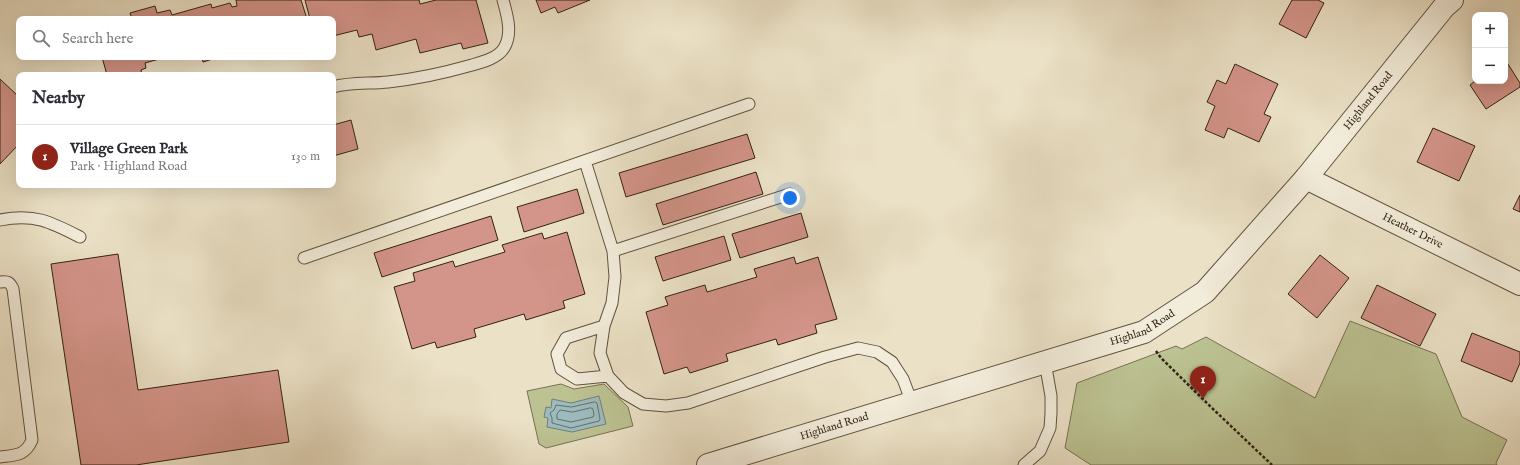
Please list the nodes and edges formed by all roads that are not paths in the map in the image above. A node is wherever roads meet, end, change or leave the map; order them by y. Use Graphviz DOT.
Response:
graph roads {
  1 [pos="503,0"];
  2 [pos="1452,0"];
  3 [pos="336,86"];
  4 [pos="749,104"];
  5 [pos="585,161"];
  6 [pos="1306,178"];
  7 [pos="790,194"];
  8 [pos="0,220"];
  9 [pos="80,237"];
  10 [pos="612,251"];
  11 [pos="304,258"];
  12 [pos="0,282"];
  13 [pos="1520,284"];
  14 [pos="604,326"];
  15 [pos="1045,362"];
  16 [pos="608,376"];
  17 [pos="912,403"];
  18 [pos="0,457"];
  19 [pos="708,465"];
  20 [pos="1024,465"];
  1 -- 3 [label="lane"];
  2 -- 6 [label="street, Highland Road"];
  4 -- 5 [label="lane"];
  5 -- 10 [label="lane"];
  5 -- 11 [label="lane"];
  6 -- 13 [label="street, Heather Drive"];
  6 -- 15 [label="street, Highland Road"];
  7 -- 10 [label="lane"];
  8 -- 9 [label="lane"];
  10 -- 14 [label="lane"];
  12 -- 18 [label="lane"];
  14 -- 16 [label="lane"];
  14 -- 16 [label="lane"];
  15 -- 17 [label="street, Highland Road"];
  15 -- 20 [label="lane"];
  16 -- 17 [label="lane"];
  17 -- 19 [label="street, Highland Road"];
}
